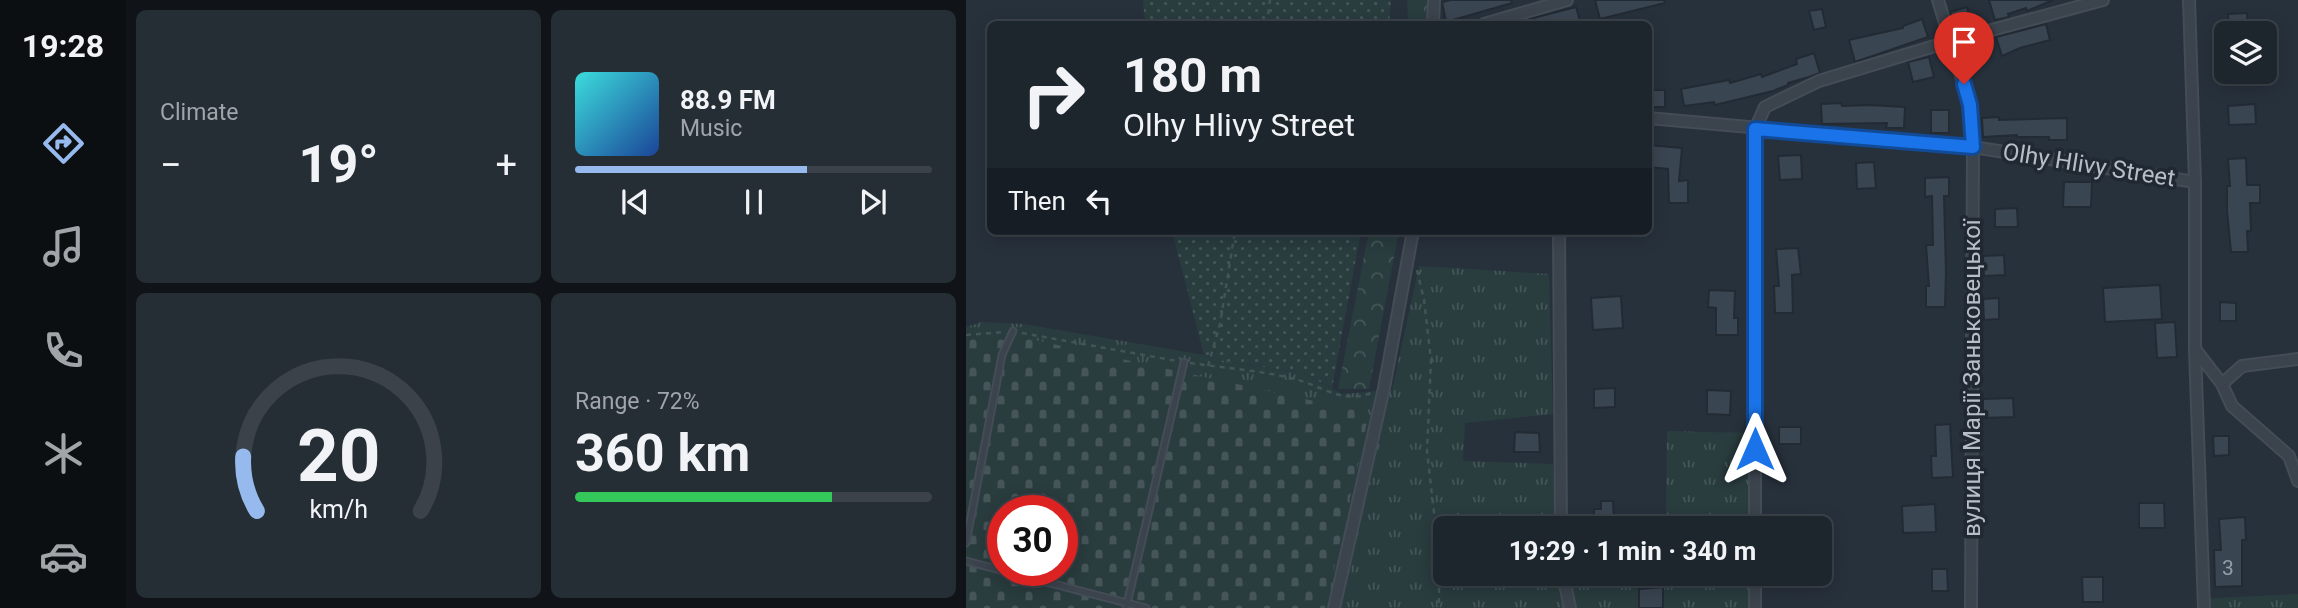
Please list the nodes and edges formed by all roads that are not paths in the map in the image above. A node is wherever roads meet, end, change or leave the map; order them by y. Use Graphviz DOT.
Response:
graph roads {
  1 [pos="1434,0"];
  2 [pos="1567,0"];
  3 [pos="1938,0"];
  4 [pos="2103,0"];
  5 [pos="2189,0"];
  6 [pos="1433,21"];
  7 [pos="1494,21"];
  8 [pos="1951,41"];
  9 [pos="1652,118"];
  10 [pos="1755,129"];
  11 [pos="1973,147"];
  12 [pos="2195,182"];
  13 [pos="1412,235"];
  14 [pos="1559,235"];
  15 [pos="1013,331"];
  16 [pos="2195,349"];
  17 [pos="2298,359"];
  18 [pos="1184,362"];
  19 [pos="2222,384"];
  20 [pos="2298,481"];
  21 [pos="1560,516"];
  22 [pos="1755,516"];
  23 [pos="966,544"];
  24 [pos="966,561"];
  25 [pos="1565,586"];
  26 [pos="1755,586"];
  27 [pos="1127,605"];
  28 [pos="2204,606"];
  29 [pos="1146,608"];
  30 [pos="1334,608"];
  31 [pos="1570,608"];
  32 [pos="1755,608"];
  33 [pos="1971,608"];
  1 -- 6 [label="street"];
  2 -- 7 [label="street"];
  3 -- 8 [label="street, вулиця Марії Заньковецької"];
  4 -- 8 [label="street"];
  5 -- 12 [label="street"];
  8 -- 10 [label="street"];
  8 -- 11 [label="street, вулиця Марії Заньковецької"];
  9 -- 10 [label="street, Olhy Hlivy Street"];
  10 -- 11 [label="street, Olhy Hlivy Street"];
  10 -- 22 [label="street"];
  11 -- 12 [label="street, Olhy Hlivy Street"];
  11 -- 33 [label="street, вулиця Марії Заньковецької"];
  12 -- 16 [label="street"];
  13 -- 30 [label="street"];
  14 -- 21 [label="street"];
  15 -- 23 [label="lane"];
  16 -- 19 [label="street"];
  16 -- 28 [label="street"];
  17 -- 19 [label="street"];
  18 -- 27 [label="lane"];
  19 -- 20 [label="street"];
  24 -- 27 [label="lane"];
  25 -- 31 [label="street"];
  26 -- 32 [label="street"];
  27 -- 29 [label="lane"];
}
